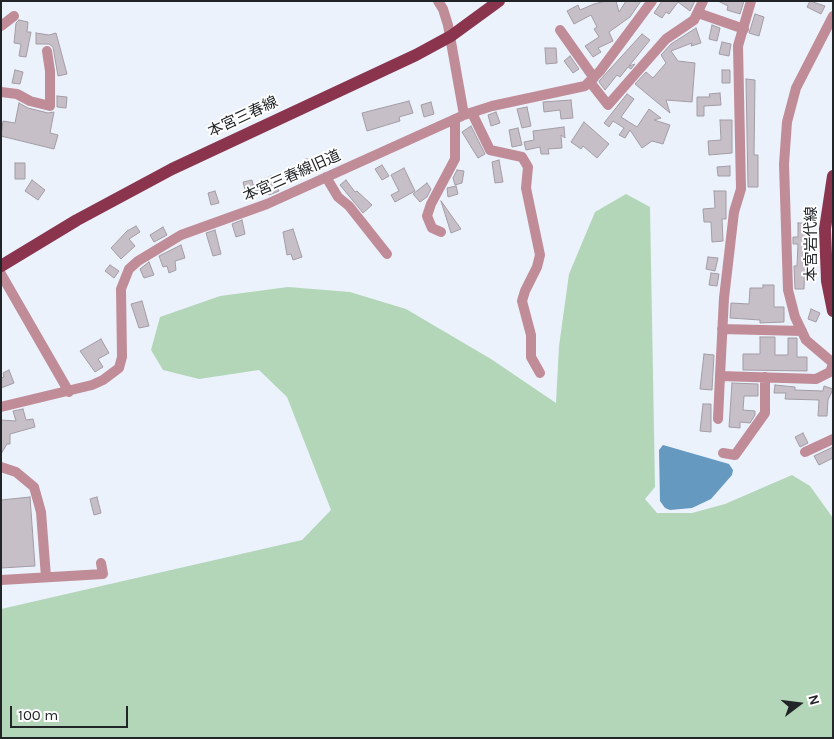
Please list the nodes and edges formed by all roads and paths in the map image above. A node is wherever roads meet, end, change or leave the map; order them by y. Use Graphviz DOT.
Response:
graph roads {
  1 [pos="438,1"];
  2 [pos="499,1"];
  3 [pos="652,1"];
  4 [pos="703,1"];
  5 [pos="750,1"];
  6 [pos="698,14"];
  7 [pos="14,16"];
  8 [pos="833,16"];
  9 [pos="1,26"];
  10 [pos="744,29"];
  11 [pos="560,30"];
  12 [pos="451,36"];
  13 [pos="47,51"];
  14 [pos="592,80"];
  15 [pos="1,92"];
  16 [pos="464,116"];
  17 [pos="833,176"];
  18 [pos="326,177"];
  19 [pos="441,232"];
  20 [pos="387,254"];
  21 [pos="1,266"];
  22 [pos="1,274"];
  23 [pos="833,311"];
  24 [pos="722,329"];
  25 [pos="802,331"];
  26 [pos="832,368"];
  27 [pos="540,373"];
  28 [pos="720,376"];
  29 [pos="766,377"];
  30 [pos="69,392"];
  31 [pos="1,408"];
  32 [pos="718,419"];
  33 [pos="833,439"];
  34 [pos="723,452"];
  35 [pos="805,452"];
  36 [pos="1,467"];
  37 [pos="101,563"];
  38 [pos="46,576"];
  39 [pos="1,580"];
  1 -- 12 [label="street"];
  2 -- 12 [label="main road, 本宮三春線"];
  3 -- 14 [label="street"];
  4 -- 6 [label="street"];
  5 -- 10 [label="street"];
  6 -- 10 [label="street"];
  6 -- 14 [label="street"];
  7 -- 9 [label="street"];
  8 -- 25 [label="street"];
  10 -- 24 [label="street"];
  11 -- 14 [label="street"];
  12 -- 16 [label="street"];
  12 -- 21 [label="main road, 本宮三春線"];
  13 -- 15 [label="street"];
  14 -- 16 [label="street, 本宮三春線旧道"];
  16 -- 18 [label="street, 本宮三春線旧道"];
  16 -- 19 [label="street"];
  16 -- 27 [label="street"];
  17 -- 23 [label="main road, 本宮岩代線"];
  18 -- 20 [label="street"];
  18 -- 30 [label="street, 本宮三春線旧道"];
  22 -- 30 [label="street"];
  24 -- 25 [label="street"];
  24 -- 28 [label="street"];
  25 -- 26 [label="street"];
  26 -- 29 [label="street"];
  28 -- 29 [label="street"];
  28 -- 32 [label="street"];
  29 -- 34 [label="street"];
  30 -- 31 [label="street, 本宮三春線旧道"];
  33 -- 35 [label="street"];
  36 -- 38 [label="street"];
  37 -- 38 [label="street"];
  38 -- 39 [label="street"];
}
